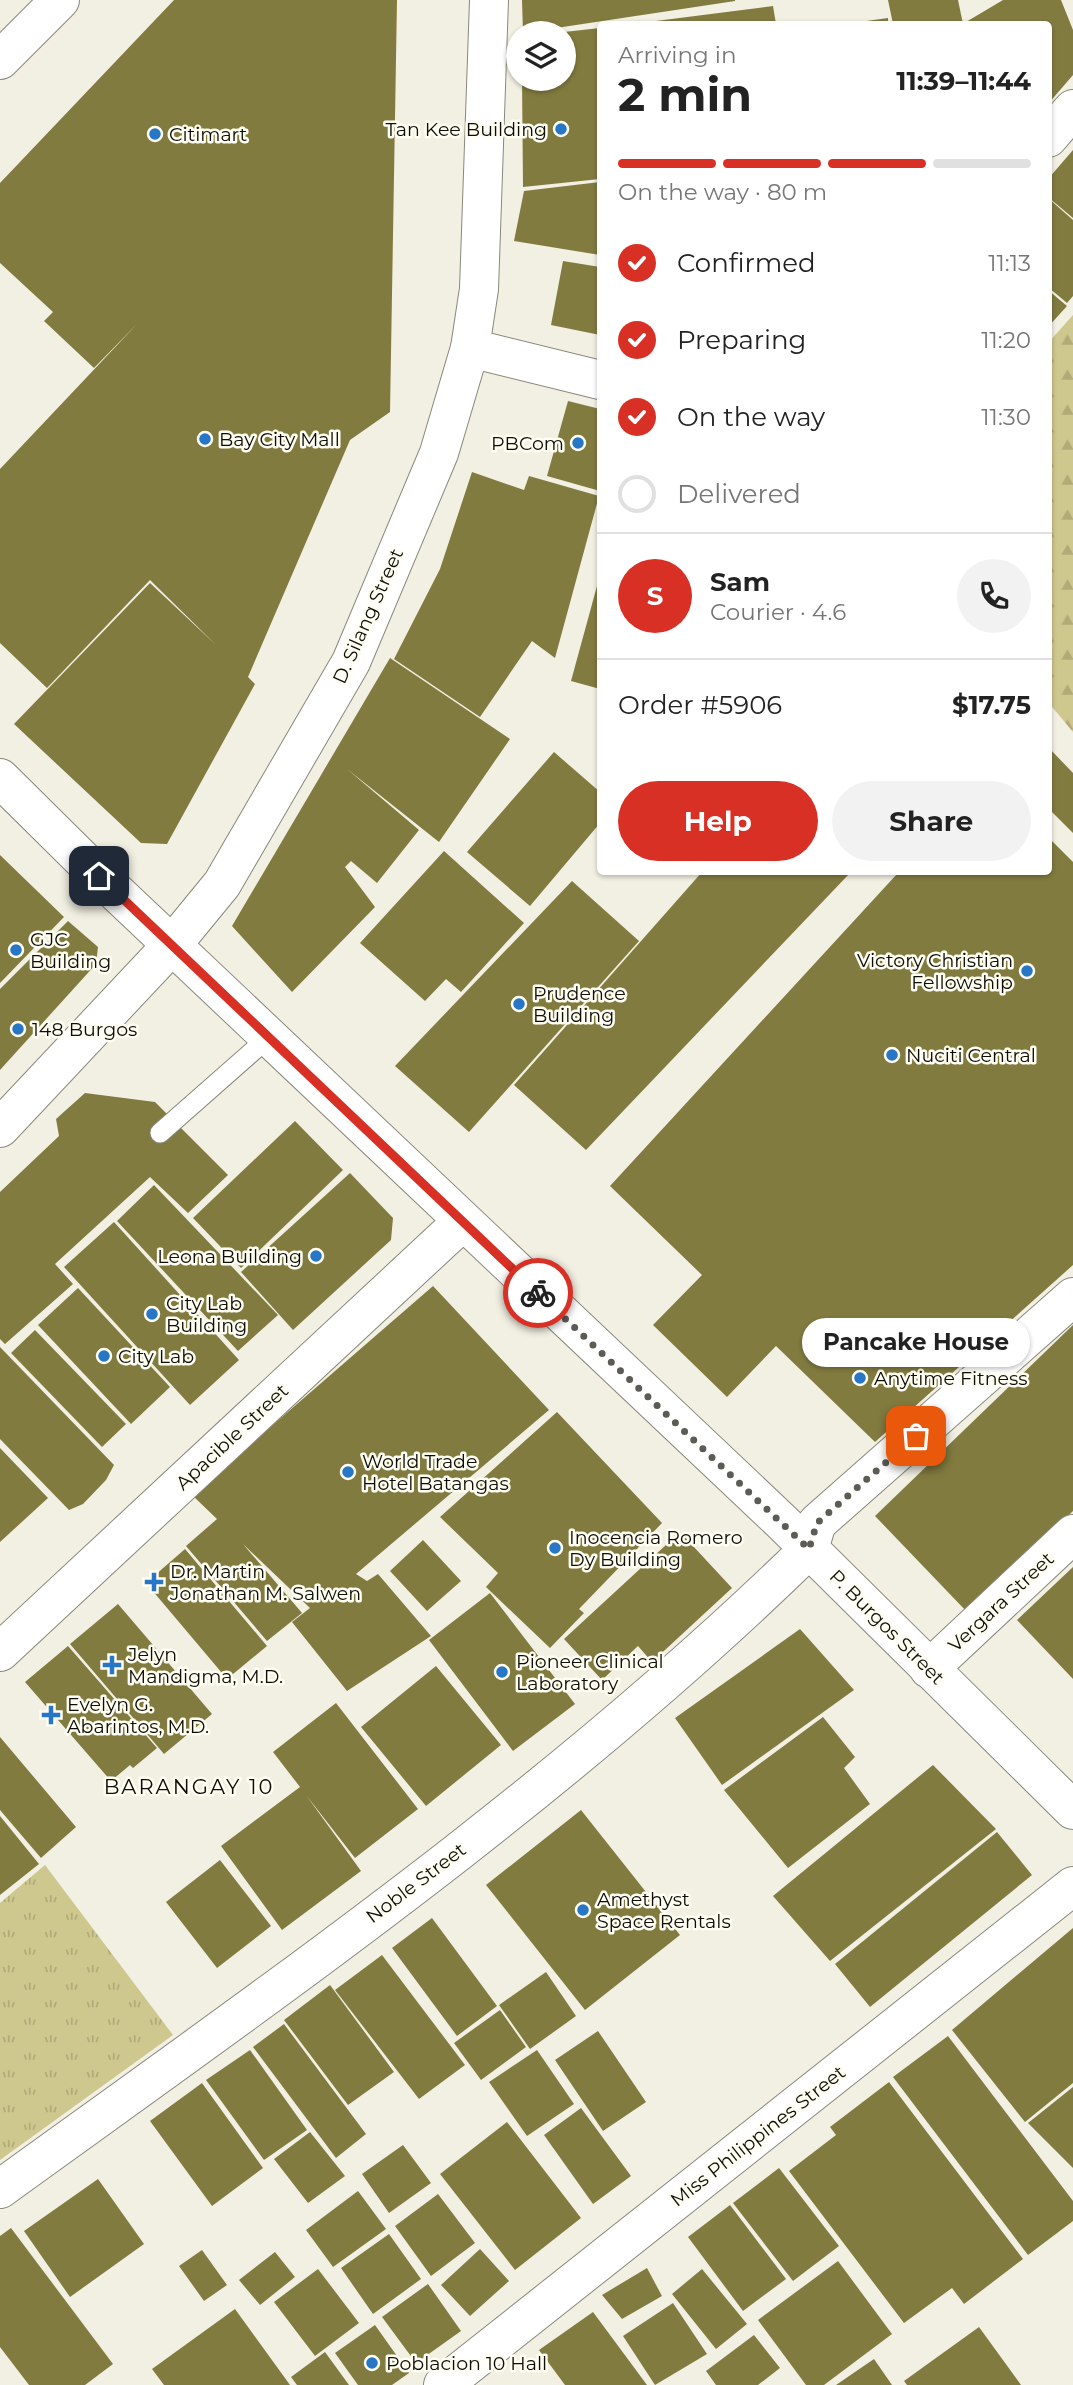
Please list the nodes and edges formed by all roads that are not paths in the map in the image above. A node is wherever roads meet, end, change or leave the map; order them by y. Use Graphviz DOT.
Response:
graph roads {
  1 [pos="60,0"];
  2 [pos="489,0"];
  3 [pos="0,60"];
  4 [pos="1073,108"];
  5 [pos="1052,133"];
  6 [pos="470,348"];
  7 [pos="597,379"];
  8 [pos="0,778"];
  9 [pos="172,945"];
  10 [pos="269,1037"];
  11 [pos="0,1128"];
  12 [pos="160,1133"];
  13 [pos="463,1221"];
  14 [pos="1073,1297"];
  15 [pos="1073,1534"];
  16 [pos="809,1549"];
  17 [pos="0,1652"];
  18 [pos="929,1669"];
  19 [pos="1073,1810"];
  20 [pos="1073,1886"];
  21 [pos="0,2189"];
  22 [pos="443,2385"];
  1 -- 3 [label="street"];
  2 -- 6 [label="street, D. Silang Street"];
  4 -- 5 [label="street"];
  6 -- 7 [label="street"];
  6 -- 9 [label="street, D. Silang Street"];
  8 -- 9 [label="street, P. Burgos Street"];
  9 -- 10 [label="street, P. Burgos Street"];
  9 -- 11 [label="street, D. Silang Street"];
  10 -- 12 [label="lane"];
  10 -- 13 [label="street, P. Burgos Street"];
  13 -- 16 [label="street, P. Burgos Street"];
  13 -- 17 [label="street, Apacible Street"];
  14 -- 16 [label="street"];
  15 -- 18 [label="street, Vergara Street"];
  16 -- 18 [label="street, P. Burgos Street"];
  16 -- 21 [label="street, Noble Street"];
  18 -- 19 [label="street, P. Burgos Street"];
  20 -- 22 [label="street, Miss Philippines Street"];
}
